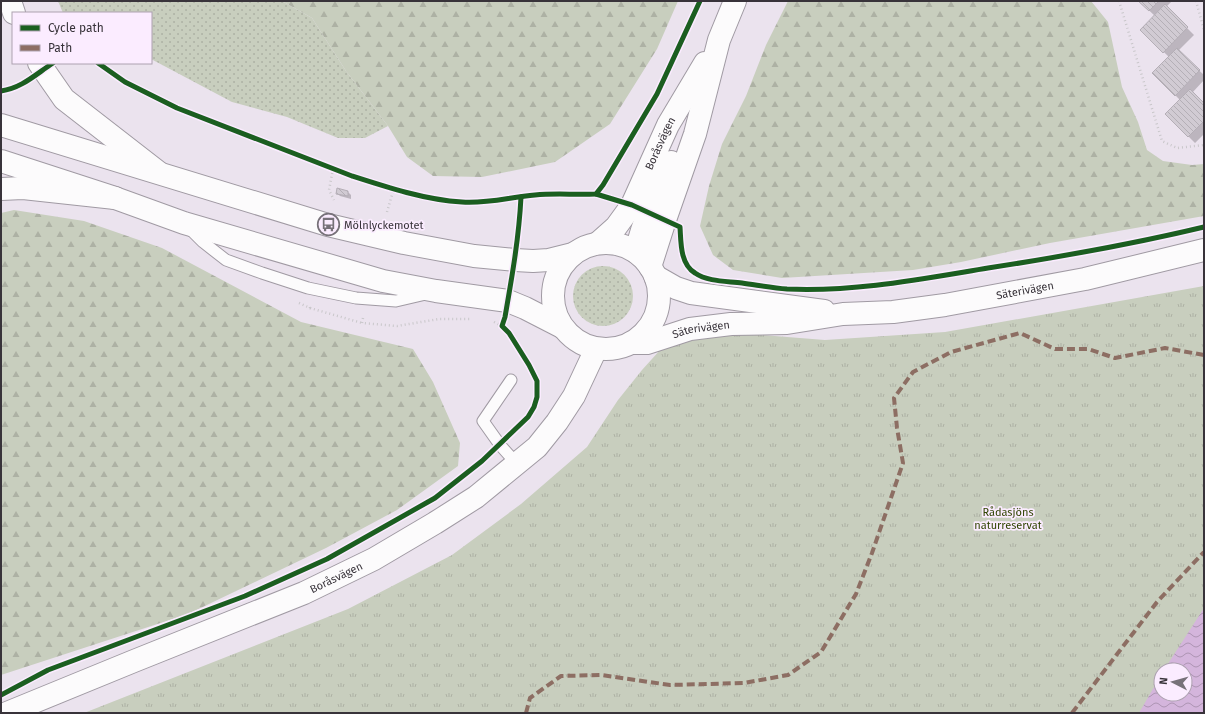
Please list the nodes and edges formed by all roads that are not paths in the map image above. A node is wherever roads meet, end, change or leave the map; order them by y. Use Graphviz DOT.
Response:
graph roads {
  1 [pos="10,1"];
  2 [pos="735,1"];
  3 [pos="14,12"];
  4 [pos="718,40"];
  5 [pos="40,64"];
  6 [pos="1,125"];
  7 [pos="1,161"];
  8 [pos="158,172"];
  9 [pos="1,189"];
  10 [pos="114,198"];
  11 [pos="598,243"];
  12 [pos="1204,250"];
  13 [pos="573,254"];
  14 [pos="647,265"];
  15 [pos="843,314"];
  16 [pos="562,327"];
  17 [pos="631,343"];
  18 [pos="596,349"];
  19 [pos="511,380"];
  20 [pos="517,464"];
  21 [pos="7,713"];
  1 -- 3 [label="main road"];
  2 -- 4 [label="main road, Boråsvägen"];
  4 -- 11 [label="main road, Boråsvägen"];
  4 -- 14 [label="main road, Boråsvägen"];
  5 -- 8 [label="main road"];
  6 -- 8 [label="main road"];
  7 -- 10 [label="main road"];
  8 -- 13 [label="main road"];
  9 -- 10 [label="main road"];
  10 -- 16 [label="main road"];
  11 -- 13 [label="main road"];
  11 -- 14 [label="main road"];
  12 -- 15 [label="main road, Säterivägen"];
  13 -- 16 [label="main road"];
  14 -- 15 [label="main road, Säterivägen"];
  14 -- 17 [label="main road"];
  15 -- 17 [label="main road, Säterivägen"];
  16 -- 18 [label="main road"];
  17 -- 18 [label="main road"];
  18 -- 20 [label="main road, Boråsvägen"];
  19 -- 20 [label="lane"];
  20 -- 21 [label="main road, Boråsvägen"];
}
